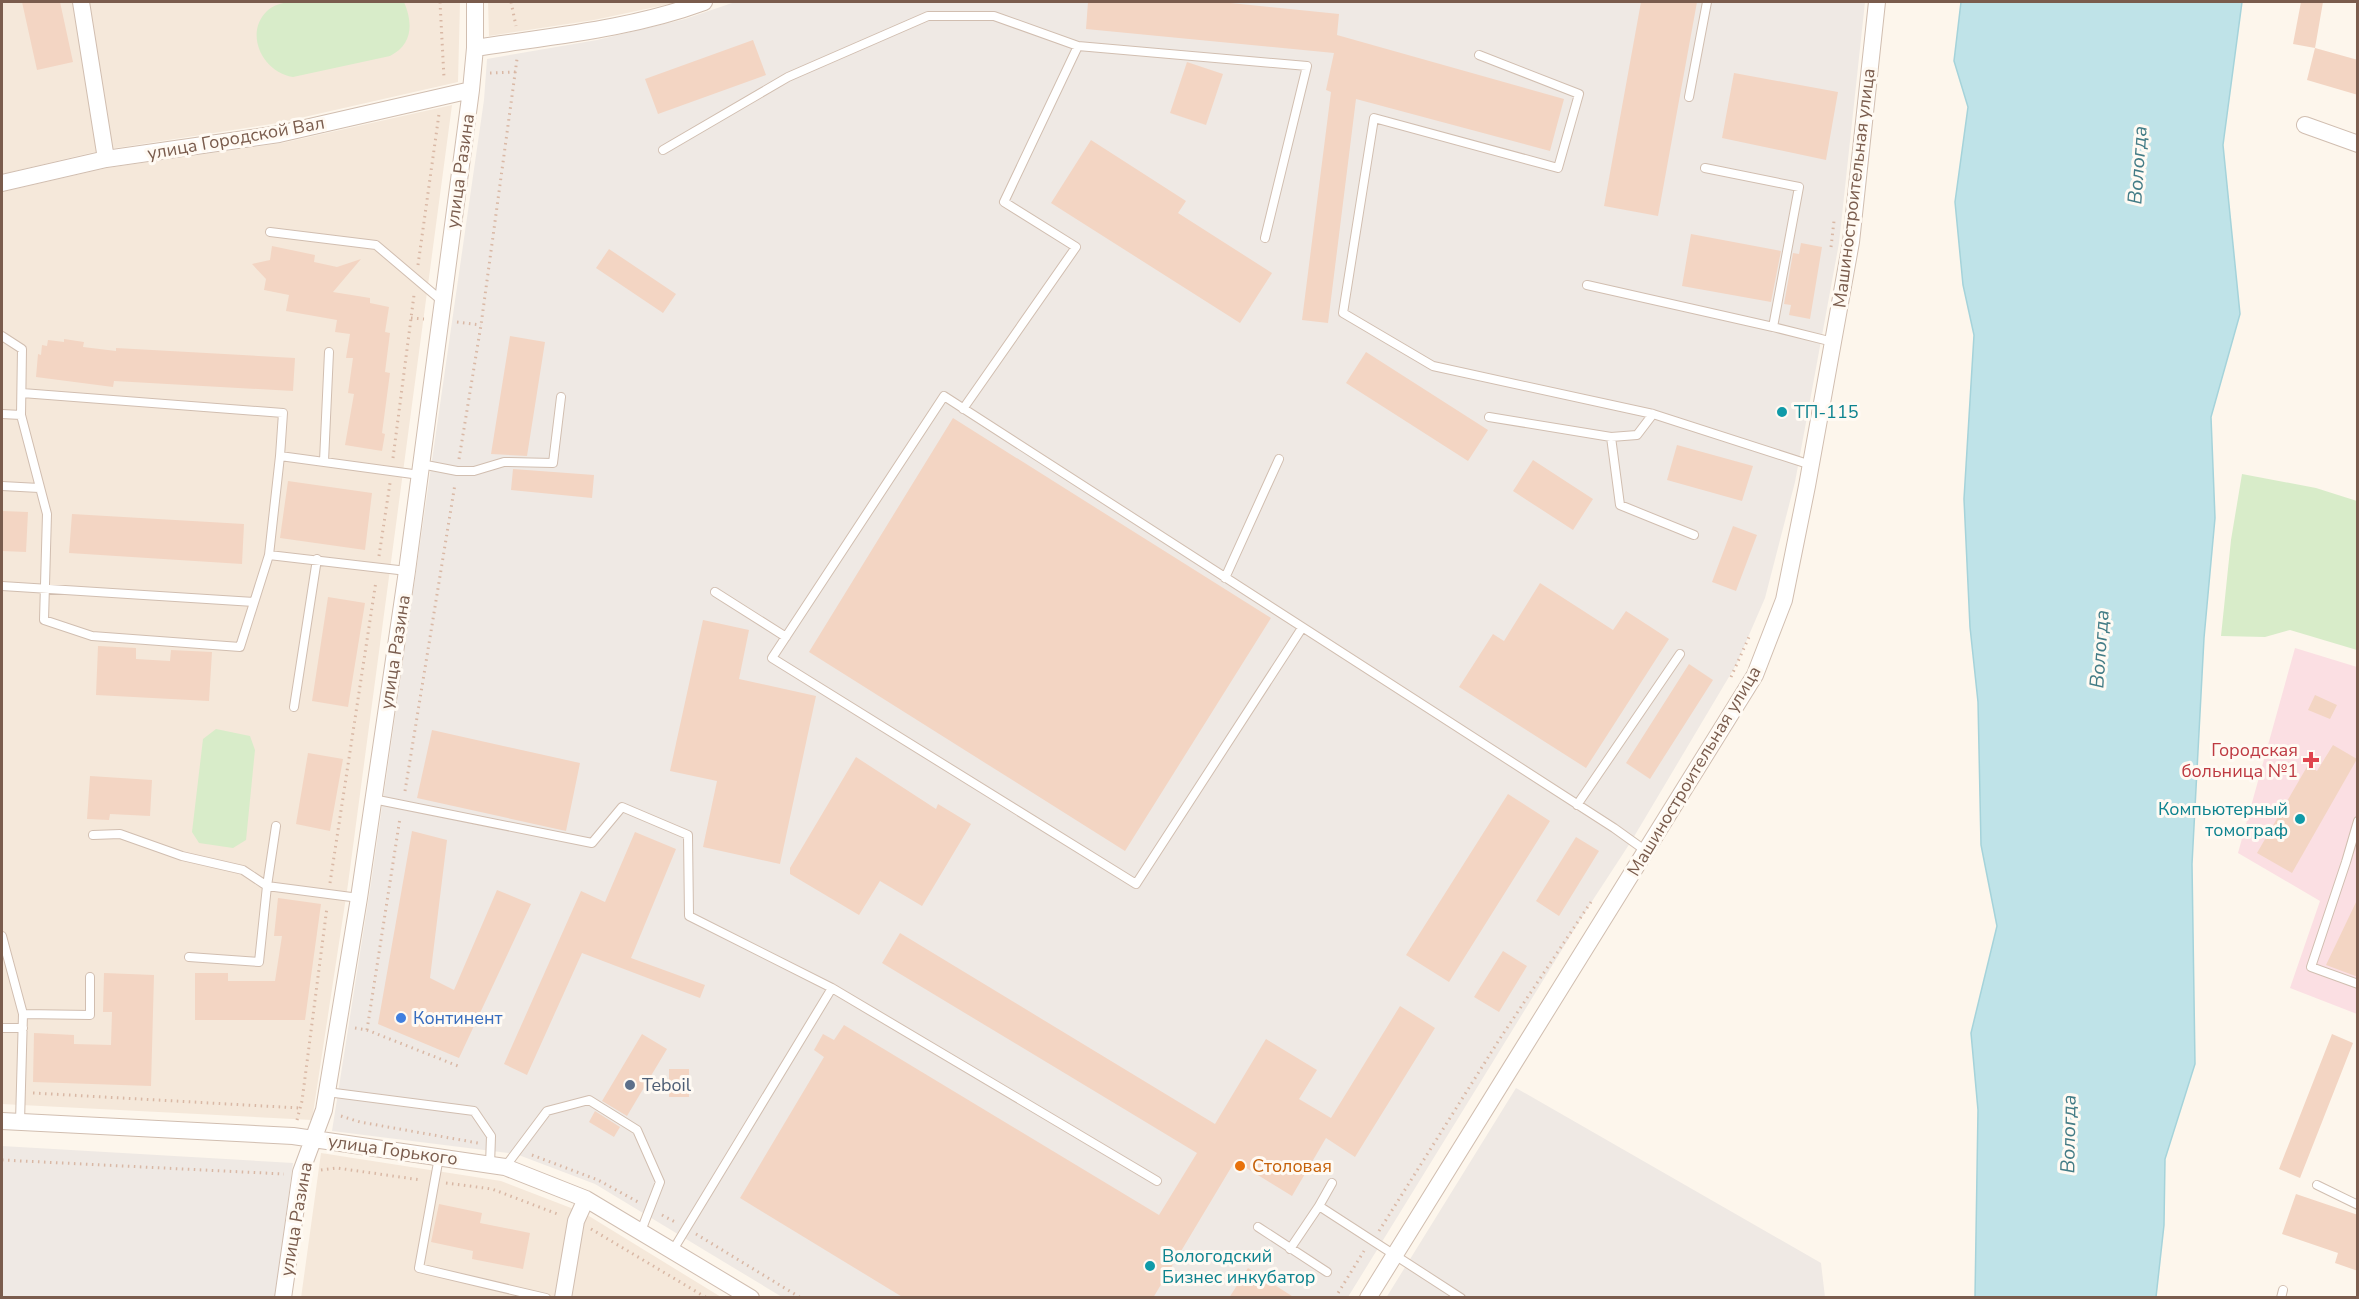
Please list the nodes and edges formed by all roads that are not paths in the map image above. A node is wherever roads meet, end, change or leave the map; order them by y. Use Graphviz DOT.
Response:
graph roads {
  1 [pos="81,2"];
  2 [pos="475,2"];
  3 [pos="704,2"];
  4 [pos="1707,2"];
  5 [pos="1877,2"];
  6 [pos="1078,46"];
  7 [pos="475,48"];
  8 [pos="1479,55"];
  9 [pos="471,90"];
  10 [pos="1689,97"];
  11 [pos="2305,125"];
  12 [pos="2358,144"];
  13 [pos="663,150"];
  14 [pos="106,159"];
  15 [pos="1704,168"];
  16 [pos="2,183"];
  17 [pos="270,232"];
  18 [pos="1265,238"];
  19 [pos="1587,285"];
  20 [pos="442,301"];
  21 [pos="1773,327"];
  22 [pos="2,336"];
  23 [pos="1833,342"];
  24 [pos="329,351"];
  25 [pos="22,393"];
  26 [pos="561,397"];
  27 [pos="963,409"];
  28 [pos="2,414"];
  29 [pos="1653,414"];
  30 [pos="21,415"];
  31 [pos="1489,417"];
  32 [pos="1611,437"];
  33 [pos="280,456"];
  34 [pos="1279,459"];
  35 [pos="324,462"];
  36 [pos="1811,465"];
  37 [pos="421,470"];
  38 [pos="2,486"];
  39 [pos="39,488"];
  40 [pos="1694,535"];
  41 [pos="269,555"];
  42 [pos="316,559"];
  43 [pos="407,571"];
  44 [pos="1225,578"];
  45 [pos="2,586"];
  46 [pos="44,588"];
  47 [pos="715,592"];
  48 [pos="254,602"];
  49 [pos="1302,628"];
  50 [pos="786,637"];
  51 [pos="1680,654"];
  52 [pos="294,707"];
  53 [pos="373,799"];
  54 [pos="1577,805"];
  55 [pos="2358,821"];
  56 [pos="276,826"];
  57 [pos="93,835"];
  58 [pos="1646,851"];
  59 [pos="267,886"];
  60 [pos="359,897"];
  61 [pos="2,936"];
  62 [pos="189,957"];
  63 [pos="90,977"];
  64 [pos="2358,984"];
  65 [pos="832,988"];
  66 [pos="23,1014"];
  67 [pos="2,1028"];
  68 [pos="23,1028"];
  69 [pos="327,1092"];
  70 [pos="2,1120"];
  71 [pos="20,1122"];
  72 [pos="314,1139"];
  73 [pos="439,1157"];
  74 [pos="497,1166"];
  75 [pos="1157,1181"];
  76 [pos="1332,1183"];
  77 [pos="2317,1185"];
  78 [pos="586,1199"];
  79 [pos="2358,1205"];
  80 [pos="1319,1206"];
  81 [pos="1258,1227"];
  82 [pos="641,1232"];
  83 [pos="1290,1249"];
  84 [pos="673,1250"];
  85 [pos="1395,1254"];
  86 [pos="1327,1272"];
  87 [pos="283,1298"];
  88 [pos="546,1298"];
  89 [pos="563,1298"];
  90 [pos="752,1298"];
  91 [pos="1368,1298"];
  92 [pos="1461,1298"];
  1 -- 14 [label="street"];
  2 -- 7 [label="street, улица Разина"];
  3 -- 7 [label="street"];
  4 -- 10 [label="lane"];
  5 -- 23 [label="street, Машиностроительная улица"];
  6 -- 13 [label="lane"];
  6 -- 18 [label="lane"];
  6 -- 27 [label="lane"];
  7 -- 9 [label="street, улица Разина"];
  8 -- 29 [label="lane"];
  9 -- 14 [label="street, улица Городской Вал"];
  9 -- 20 [label="street, улица Разина"];
  11 -- 12 [label="street"];
  14 -- 16 [label="street, улица Городской Вал"];
  15 -- 21 [label="lane"];
  17 -- 20 [label="lane"];
  19 -- 21 [label="lane"];
  20 -- 37 [label="street, улица Разина"];
  21 -- 23 [label="lane"];
  22 -- 25 [label="lane"];
  23 -- 36 [label="street, Машиностроительная улица"];
  24 -- 35 [label="lane"];
  25 -- 30 [label="lane"];
  25 -- 33 [label="lane"];
  26 -- 37 [label="lane"];
  27 -- 44 [label="lane"];
  27 -- 50 [label="lane"];
  28 -- 30 [label="lane"];
  29 -- 32 [label="lane"];
  29 -- 36 [label="lane"];
  30 -- 39 [label="lane"];
  31 -- 32 [label="lane"];
  32 -- 40 [label="lane"];
  33 -- 35 [label="lane"];
  33 -- 41 [label="lane"];
  34 -- 44 [label="lane"];
  35 -- 37 [label="lane"];
  36 -- 58 [label="street, Машиностроительная улица"];
  37 -- 43 [label="street, улица Разина"];
  38 -- 39 [label="lane"];
  39 -- 46 [label="lane"];
  41 -- 42 [label="lane"];
  41 -- 48 [label="lane"];
  42 -- 43 [label="lane"];
  42 -- 52 [label="lane"];
  43 -- 53 [label="street, улица Разина"];
  44 -- 49 [label="lane"];
  45 -- 46 [label="lane"];
  46 -- 48 [label="lane"];
  46 -- 48 [label="lane"];
  47 -- 50 [label="lane"];
  49 -- 50 [label="lane"];
  49 -- 54 [label="lane"];
  51 -- 54 [label="lane"];
  53 -- 60 [label="street, улица Разина"];
  53 -- 65 [label="lane"];
  54 -- 58 [label="lane"];
  55 -- 64 [label="lane"];
  56 -- 59 [label="lane"];
  57 -- 59 [label="lane"];
  58 -- 85 [label="street, Машиностроительная улица"];
  59 -- 60 [label="lane"];
  59 -- 62 [label="lane"];
  60 -- 69 [label="street, улица Разина"];
  61 -- 66 [label="lane"];
  63 -- 66 [label="lane"];
  65 -- 75 [label="lane"];
  65 -- 84 [label="lane"];
  66 -- 68 [label="lane"];
  67 -- 68 [label="lane"];
  68 -- 71 [label="lane"];
  69 -- 72 [label="street, улица Разина"];
  69 -- 74 [label="lane"];
  70 -- 71 [label="street, улица Горького"];
  71 -- 72 [label="street, улица Горького"];
  72 -- 73 [label="street, улица Горького"];
  72 -- 87 [label="street, улица Разина"];
  73 -- 74 [label="street, улица Горького"];
  73 -- 88 [label="lane"];
  74 -- 78 [label="street, улица Горького"];
  74 -- 82 [label="lane"];
  76 -- 80 [label="lane"];
  77 -- 79 [label="lane"];
  78 -- 82 [label="street, улица Горького"];
  78 -- 89 [label="street"];
  80 -- 83 [label="lane"];
  80 -- 85 [label="lane"];
  81 -- 83 [label="lane"];
  82 -- 84 [label="street, улица Горького"];
  83 -- 86 [label="lane"];
  84 -- 90 [label="street, улица Горького"];
  85 -- 91 [label="street, Машиностроительная улица"];
  85 -- 92 [label="lane"];
}
